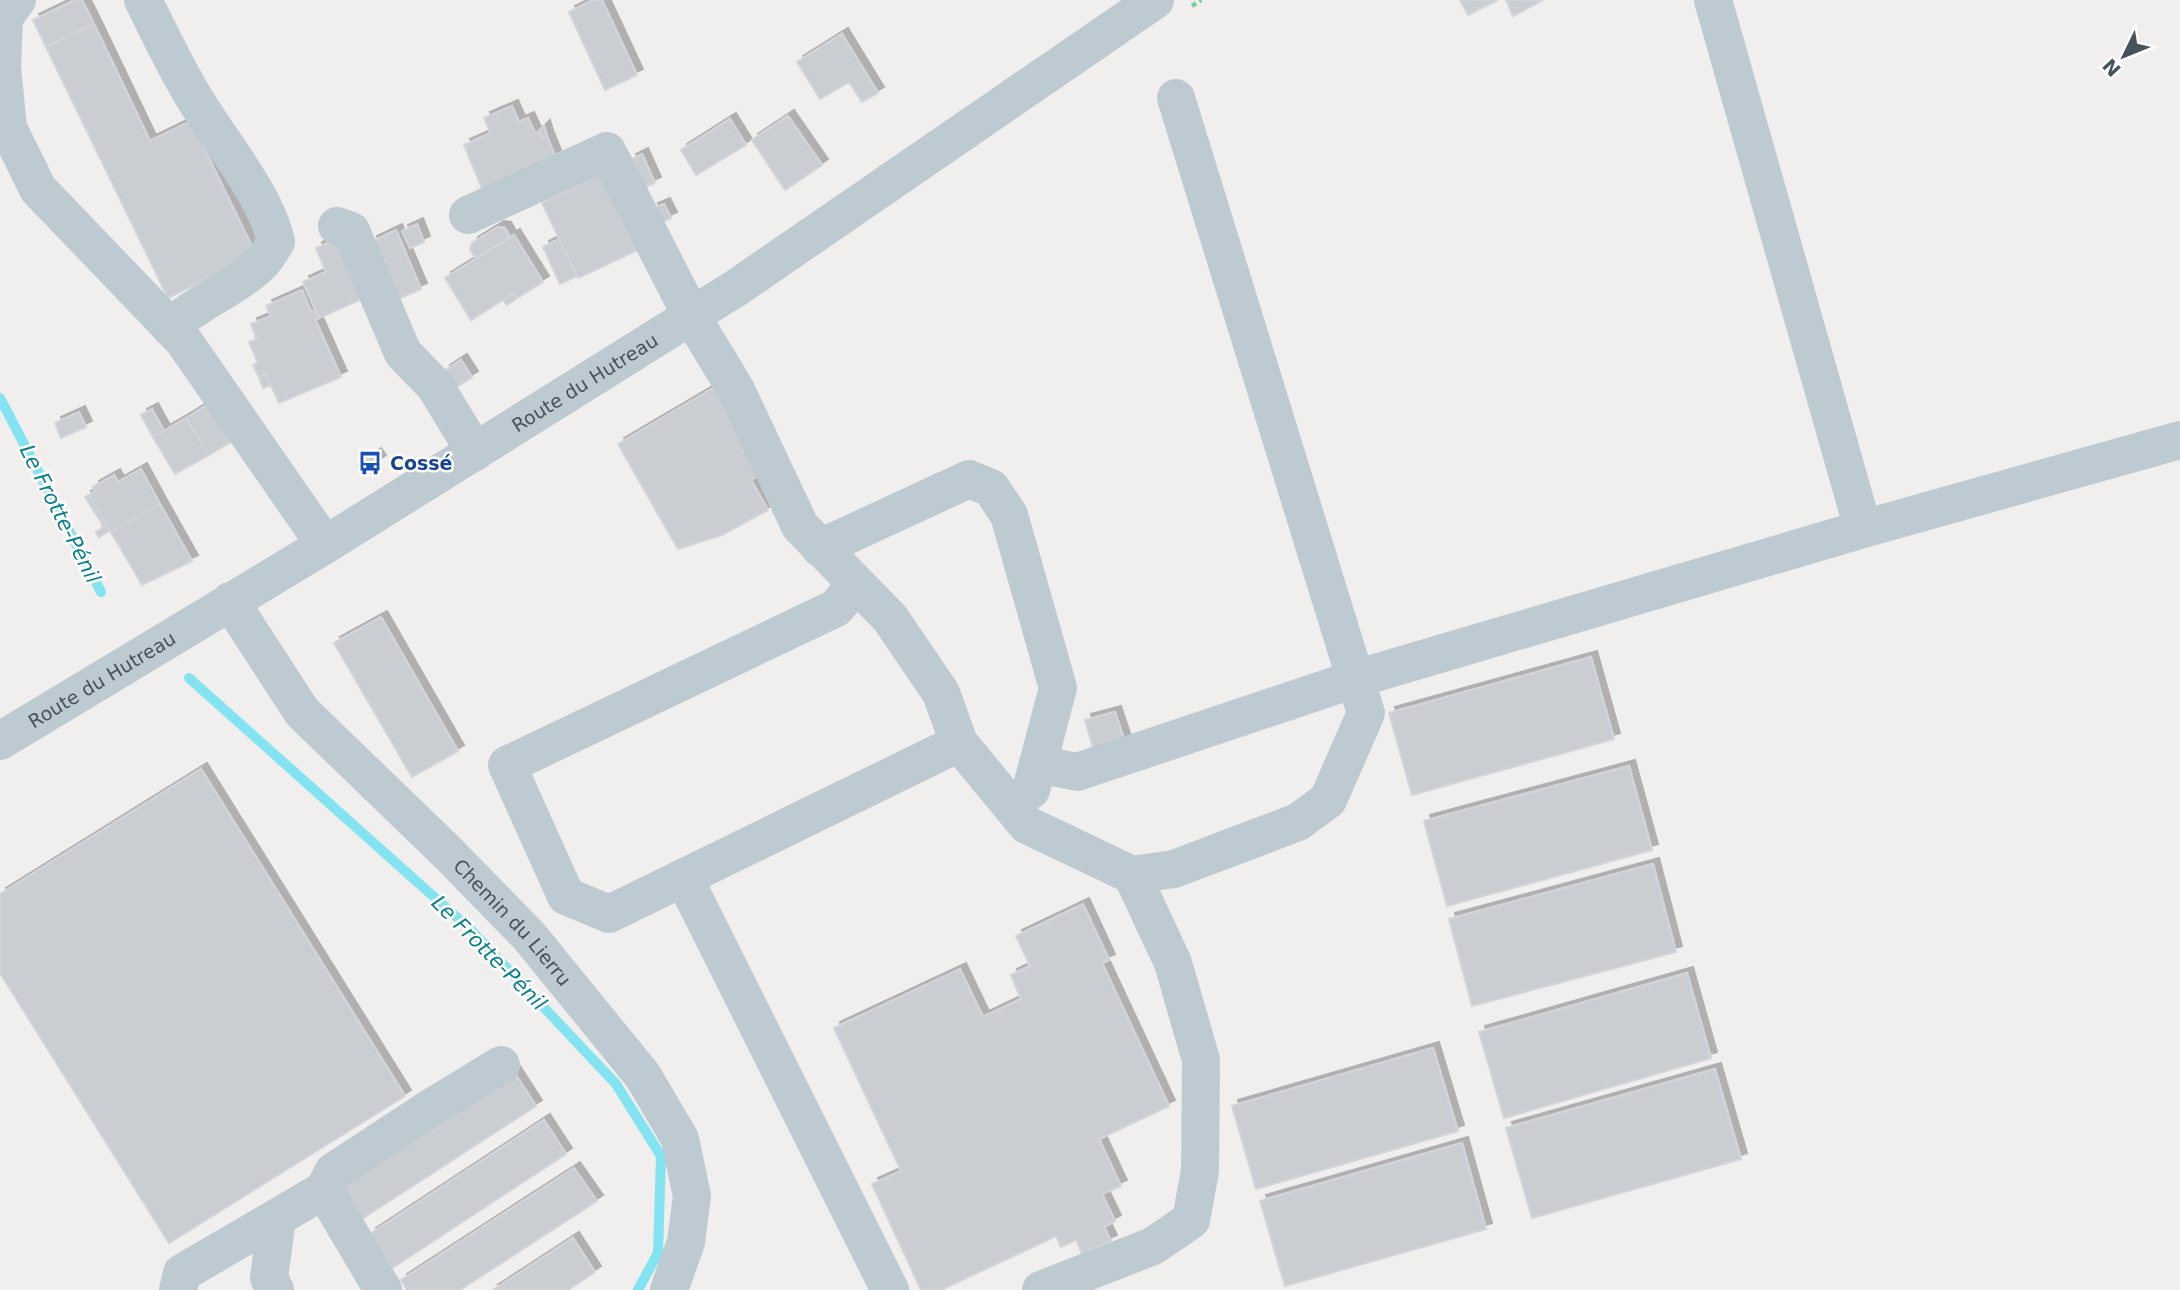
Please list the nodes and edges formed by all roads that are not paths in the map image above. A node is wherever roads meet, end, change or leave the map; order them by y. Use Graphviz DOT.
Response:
graph roads {
  1 [pos="17,0"];
  2 [pos="143,0"];
  3 [pos="1155,0"];
  4 [pos="1713,0"];
  5 [pos="1176,98"];
  6 [pos="468,215"];
  7 [pos="337,226"];
  8 [pos="692,317"];
  9 [pos="170,327"];
  10 [pos="2180,440"];
  11 [pos="475,452"];
  12 [pos="1863,529"];
  13 [pos="325,545"];
  14 [pos="820,548"];
  15 [pos="856,584"];
  16 [pos="230,601"];
  17 [pos="1356,679"];
  18 [pos="0,741"];
  19 [pos="959,743"];
  20 [pos="1038,764"];
  21 [pos="1027,825"];
  22 [pos="1132,875"];
  23 [pos="684,878"];
  24 [pos="501,1065"];
  25 [pos="324,1191"];
  26 [pos="277,1217"];
  27 [pos="178,1290"];
  28 [pos="275,1290"];
  29 [pos="383,1290"];
  30 [pos="669,1290"];
  31 [pos="890,1290"];
  32 [pos="1041,1290"];
  1 -- 9 [label="street"];
  2 -- 9 [label="street"];
  3 -- 8 [label="street, Route du Hutreau"];
  4 -- 12 [label="street"];
  5 -- 17 [label="street"];
  6 -- 8 [label="street"];
  7 -- 11 [label="street"];
  8 -- 11 [label="street, Route du Hutreau"];
  8 -- 14 [label="street"];
  9 -- 13 [label="street"];
  10 -- 12 [label="street"];
  11 -- 13 [label="street, Route du Hutreau"];
  12 -- 17 [label="street"];
  13 -- 16 [label="street, Route du Hutreau"];
  14 -- 15 [label="street"];
  14 -- 20 [label="street"];
  15 -- 19 [label="street"];
  15 -- 23 [label="street"];
  16 -- 18 [label="street, Route du Hutreau"];
  16 -- 30 [label="street, Chemin du Lierru"];
  17 -- 20 [label="street"];
  17 -- 22 [label="street"];
  19 -- 21 [label="street"];
  19 -- 23 [label="street"];
  20 -- 21 [label="street"];
  21 -- 22 [label="street"];
  22 -- 32 [label="street"];
  23 -- 31 [label="street"];
  24 -- 25 [label="street"];
  25 -- 26 [label="street"];
  25 -- 29 [label="street"];
  26 -- 27 [label="street"];
  26 -- 28 [label="street"];
}
